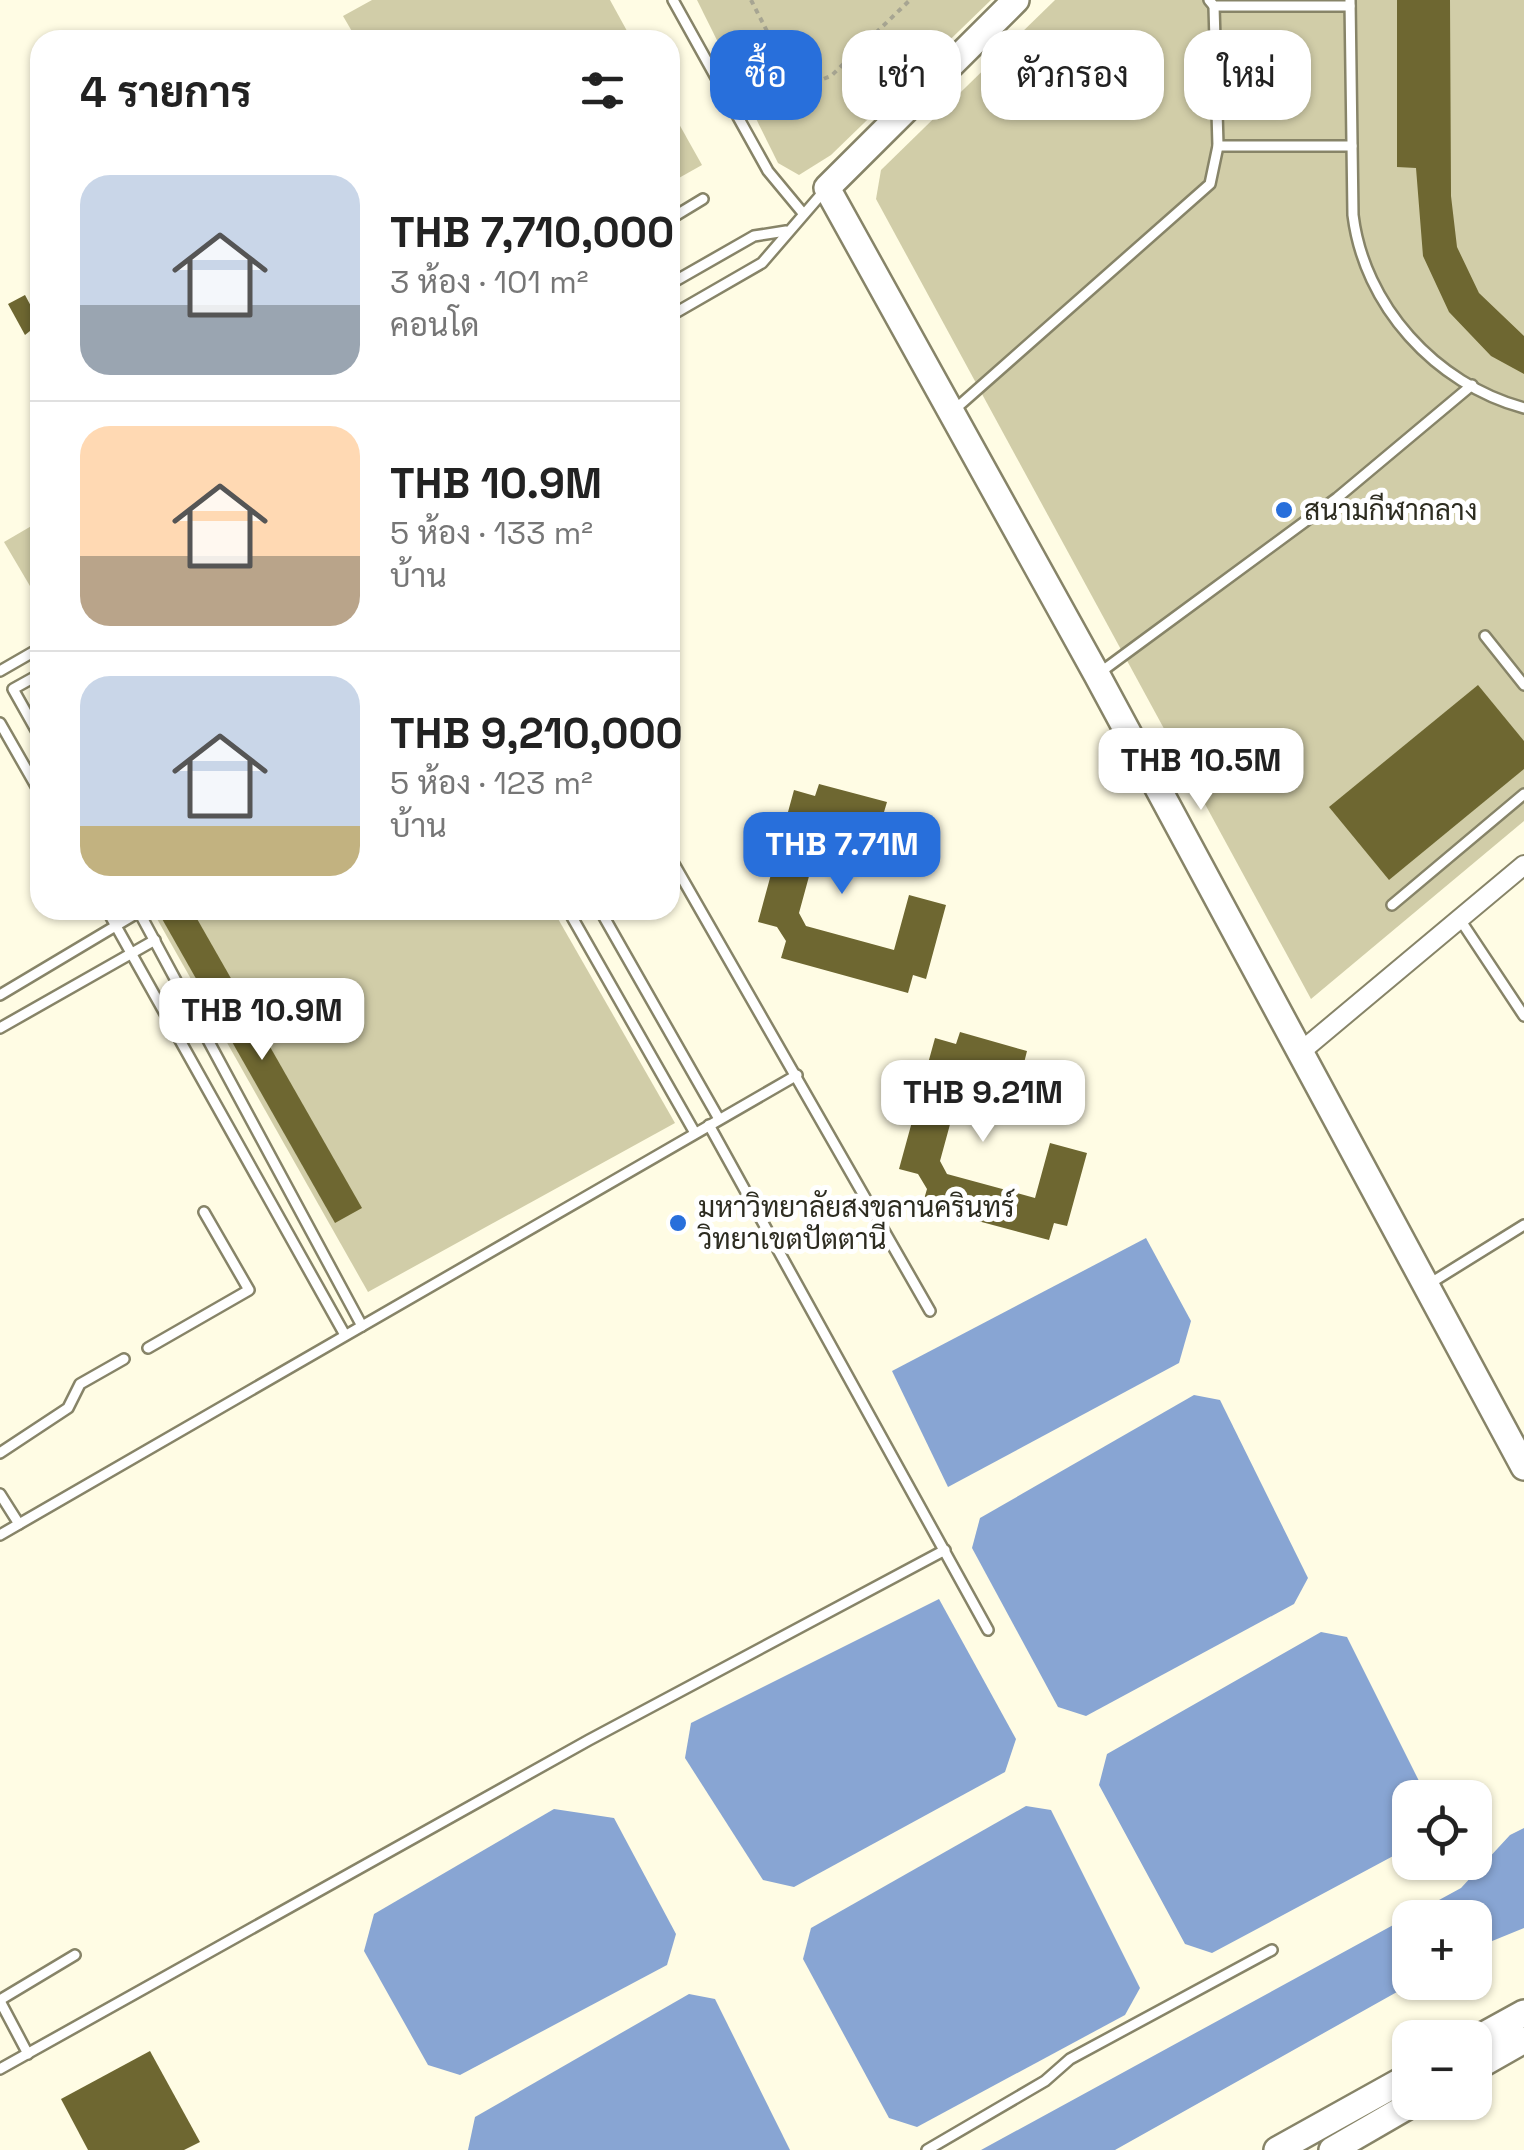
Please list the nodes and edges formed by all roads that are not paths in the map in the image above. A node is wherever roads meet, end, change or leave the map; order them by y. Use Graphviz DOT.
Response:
graph roads {
  1 [pos="672,0"];
  2 [pos="1016,0"];
  3 [pos="1212,3"];
  4 [pos="1350,3"];
  5 [pos="1218,146"];
  6 [pos="1352,146"];
  7 [pos="827,188"];
  8 [pos="703,199"];
  9 [pos="680,212"];
  10 [pos="802,212"];
  11 [pos="786,231"];
  12 [pos="680,278"];
  13 [pos="680,310"];
  14 [pos="1472,386"];
  15 [pos="1524,408"];
  16 [pos="952,412"];
  17 [pos="1485,636"];
  18 [pos="30,654"];
  19 [pos="0,672"];
  20 [pos="1097,675"];
  21 [pos="30,680"];
  22 [pos="1524,685"];
  23 [pos="30,720"];
  24 [pos="0,723"];
  25 [pos="5,742"];
  26 [pos="30,778"];
  27 [pos="1524,794"];
  28 [pos="1524,865"];
  29 [pos="680,874"];
  30 [pos="1392,905"];
  31 [pos="1459,918"];
  32 [pos="113,920"];
  33 [pos="125,920"];
  34 [pos="143,920"];
  35 [pos="574,920"];
  36 [pos="606,920"];
  37 [pos="116,926"];
  38 [pos="155,940"];
  39 [pos="132,953"];
  40 [pos="0,994"];
  41 [pos="1524,1016"];
  42 [pos="0,1028"];
  43 [pos="1298,1054"];
  44 [pos="797,1075"];
  45 [pos="719,1120"];
  46 [pos="709,1125"];
  47 [pos="694,1134"];
  48 [pos="204,1212"];
  49 [pos="1524,1224"];
  50 [pos="1427,1285"];
  51 [pos="930,1311"];
  52 [pos="362,1326"];
  53 [pos="345,1336"];
  54 [pos="148,1348"];
  55 [pos="124,1359"];
  56 [pos="0,1453"];
  57 [pos="1524,1467"];
  58 [pos="0,1494"];
  59 [pos="19,1524"];
  60 [pos="0,1536"];
  61 [pos="945,1550"];
  62 [pos="988,1630"];
  63 [pos="1272,1950"];
  64 [pos="75,1955"];
  65 [pos="0,2001"];
  66 [pos="1524,2013"];
  67 [pos="1492,2031"];
  68 [pos="1524,2040"];
  69 [pos="28,2054"];
  70 [pos="1492,2058"];
  71 [pos="0,2069"];
  72 [pos="1392,2086"];
  73 [pos="1392,2115"];
  74 [pos="927,2150"];
  75 [pos="1277,2150"];
  76 [pos="1332,2150"];
  1 -- 10 [label="lane"];
  2 -- 7 [label="street"];
  3 -- 4 [label="lane"];
  3 -- 5 [label="lane"];
  4 -- 6 [label="lane"];
  5 -- 6 [label="lane"];
  5 -- 16 [label="lane"];
  6 -- 14 [label="lane"];
  7 -- 10 [label="lane"];
  7 -- 16 [label="street"];
  8 -- 9 [label="lane"];
  10 -- 11 [label="lane"];
  11 -- 12 [label="lane"];
  11 -- 13 [label="lane"];
  14 -- 15 [label="lane"];
  14 -- 20 [label="lane"];
  16 -- 20 [label="street"];
  17 -- 22 [label="lane"];
  18 -- 19 [label="lane"];
  20 -- 43 [label="street"];
  21 -- 23 [label="lane"];
  24 -- 25 [label="lane"];
  25 -- 26 [label="lane"];
  27 -- 30 [label="lane"];
  28 -- 31 [label="street"];
  29 -- 44 [label="lane"];
  31 -- 41 [label="lane"];
  31 -- 43 [label="street"];
  32 -- 37 [label="lane"];
  33 -- 37 [label="lane"];
  34 -- 38 [label="lane"];
  35 -- 47 [label="lane"];
  36 -- 45 [label="lane"];
  37 -- 39 [label="lane"];
  37 -- 40 [label="lane"];
  38 -- 39 [label="lane"];
  38 -- 52 [label="lane"];
  39 -- 42 [label="lane"];
  39 -- 53 [label="lane"];
  43 -- 50 [label="street"];
  44 -- 45 [label="lane"];
  44 -- 51 [label="lane"];
  45 -- 46 [label="lane"];
  46 -- 47 [label="lane"];
  46 -- 61 [label="lane"];
  47 -- 52 [label="lane"];
  48 -- 54 [label="lane"];
  49 -- 50 [label="lane"];
  50 -- 57 [label="street"];
  52 -- 53 [label="lane"];
  53 -- 59 [label="lane"];
  55 -- 56 [label="lane"];
  58 -- 59 [label="lane"];
  59 -- 60 [label="lane"];
  61 -- 62 [label="lane"];
  61 -- 69 [label="lane"];
  63 -- 74 [label="lane"];
  64 -- 65 [label="lane"];
  65 -- 69 [label="lane"];
  66 -- 67 [label="street"];
  68 -- 70 [label="street"];
  69 -- 71 [label="lane"];
  72 -- 75 [label="street"];
  73 -- 76 [label="street"];
}
